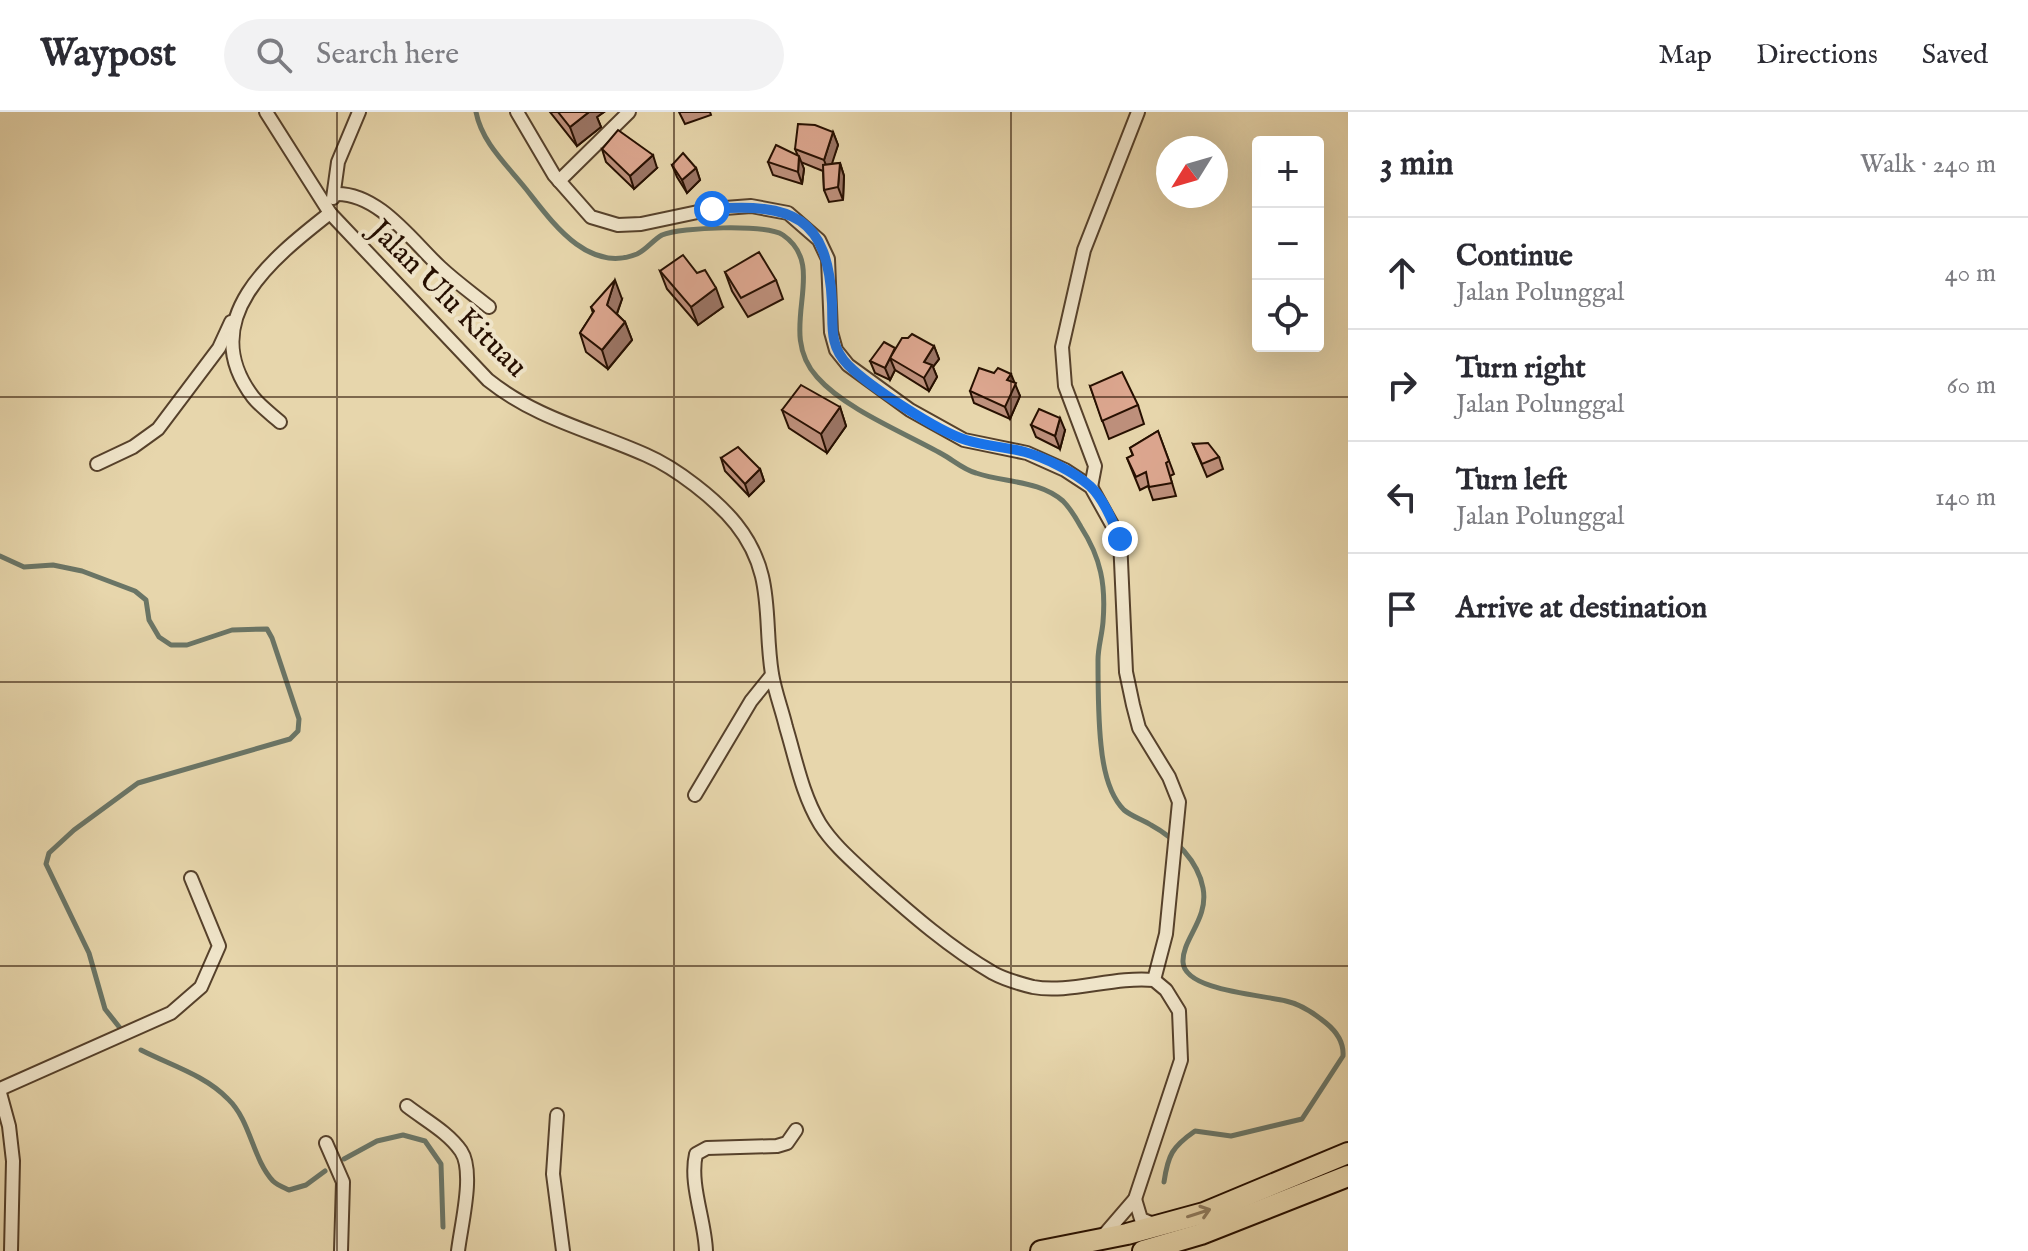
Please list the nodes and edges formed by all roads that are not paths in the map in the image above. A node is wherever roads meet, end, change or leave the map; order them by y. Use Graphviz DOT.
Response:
graph roads {
  1 [pos="266,112"];
  2 [pos="359,112"];
  3 [pos="517,112"];
  4 [pos="629,112"];
  5 [pos="1138,112"];
  6 [pos="559,181"];
  7 [pos="335,194"];
  8 [pos="328,210"];
  9 [pos="241,302"];
  10 [pos="489,307"];
  11 [pos="280,422"];
  12 [pos="97,464"];
  13 [pos="1091,487"];
  14 [pos="772,675"];
  15 [pos="695,795"];
  16 [pos="191,878"];
  17 [pos="1154,980"];
  18 [pos="0,1091"];
  19 [pos="407,1106"];
  20 [pos="557,1115"];
  21 [pos="796,1130"];
  22 [pos="326,1143"];
  23 [pos="1348,1153"];
  24 [pos="1348,1176"];
  25 [pos="5,1194"];
  26 [pos="1135,1199"];
  27 [pos="1157,1226"];
  28 [pos="1100,1239"];
  29 [pos="11,1251"];
  30 [pos="341,1251"];
  31 [pos="458,1251"];
  32 [pos="563,1251"];
  33 [pos="706,1251"];
  34 [pos="1041,1251"];
  35 [pos="1143,1251"];
  1 -- 8 [label="street, Jalan Ulu Kituau"];
  2 -- 7 [label="street"];
  3 -- 6 [label="street"];
  4 -- 6 [label="street"];
  5 -- 13 [label="street"];
  6 -- 13 [label="street"];
  7 -- 8 [label="street"];
  7 -- 10 [label="street"];
  8 -- 9 [label="street"];
  8 -- 14 [label="street, Jalan Ulu Kituau"];
  9 -- 11 [label="street"];
  9 -- 12 [label="street"];
  13 -- 17 [label="street"];
  14 -- 15 [label="street"];
  14 -- 17 [label="street, Jalan Ulu Kituau"];
  16 -- 18 [label="street"];
  17 -- 26 [label="street"];
  18 -- 25 [label="street"];
  19 -- 31 [label="street"];
  20 -- 32 [label="street"];
  21 -- 33 [label="street"];
  22 -- 30 [label="street"];
  27 -- 23 [label="main road, one-way"];
  24 -- 35 [label="main road"];
  25 -- 29 [label="street"];
  26 -- 27 [label="street"];
  26 -- 28 [label="street"];
  27 -- 28 [label="main road"];
  28 -- 34 [label="main road"];
}
